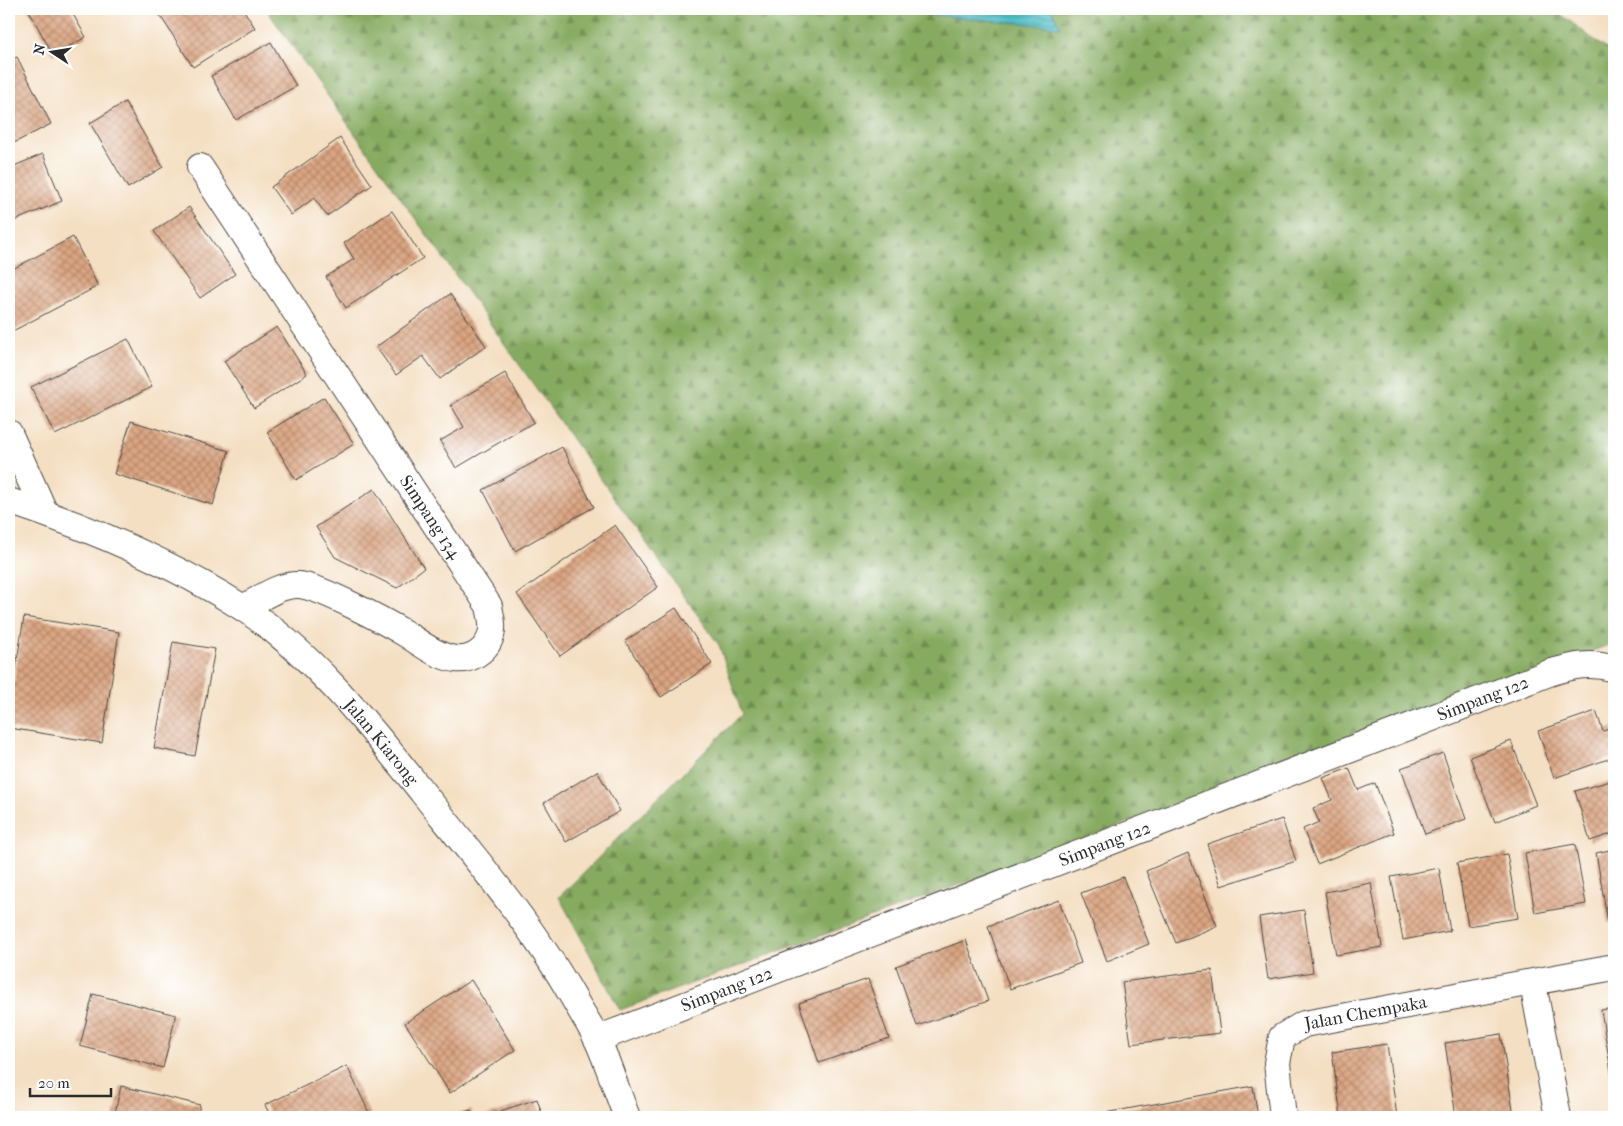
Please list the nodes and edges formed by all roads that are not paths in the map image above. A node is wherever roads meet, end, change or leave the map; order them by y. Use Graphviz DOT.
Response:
graph roads {
  1 [pos="200,167"];
  2 [pos="9,433"];
  3 [pos="9,501"];
  4 [pos="45,513"];
  5 [pos="243,608"];
  6 [pos="1614,669"];
  7 [pos="1614,968"];
  8 [pos="1533,984"];
  9 [pos="598,1039"];
  10 [pos="627,1117"];
  11 [pos="1283,1117"];
  12 [pos="1558,1117"];
  1 -- 5 [label="street, Simpang 134"];
  2 -- 4 [label="street"];
  3 -- 4 [label="street, Jalan Kiarong"];
  4 -- 5 [label="street, Jalan Kiarong"];
  5 -- 9 [label="street, Jalan Kiarong"];
  6 -- 9 [label="street, Simpang 122"];
  7 -- 8 [label="street, Jalan Chempaka"];
  8 -- 11 [label="street, Jalan Chempaka"];
  8 -- 12 [label="street"];
  9 -- 10 [label="street, Jalan Kiarong"];
}
